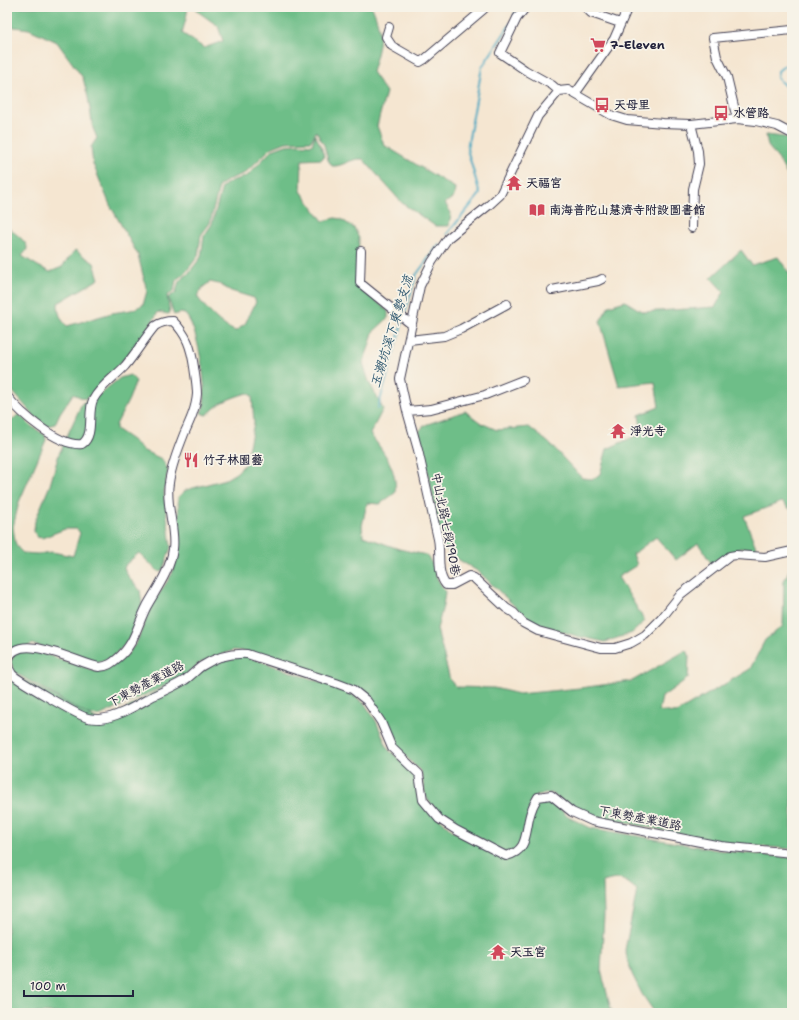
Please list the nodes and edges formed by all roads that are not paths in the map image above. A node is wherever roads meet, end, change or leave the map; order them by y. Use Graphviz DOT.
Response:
graph roads {
  1 [pos="484,7"];
  2 [pos="526,7"];
  3 [pos="585,7"];
  4 [pos="628,7"];
  5 [pos="620,23"];
  6 [pos="389,27"];
  7 [pos="792,30"];
  8 [pos="559,91"];
  9 [pos="575,94"];
  10 [pos="737,119"];
  11 [pos="691,124"];
  12 [pos="792,134"];
  13 [pos="692,228"];
  14 [pos="361,251"];
  15 [pos="602,279"];
  16 [pos="552,290"];
  17 [pos="507,304"];
  18 [pos="412,325"];
  19 [pos="409,340"];
  20 [pos="523,380"];
  21 [pos="7,396"];
  22 [pos="407,411"];
  23 [pos="792,551"];
  24 [pos="792,853"];
  1 -- 6 [label="street"];
  2 -- 8 [label="street"];
  3 -- 5 [label="street"];
  4 -- 5 [label="street"];
  5 -- 9 [label="street"];
  7 -- 10 [label="street"];
  8 -- 9 [label="street"];
  8 -- 18 [label="street, 中山北路七段190巷"];
  9 -- 11 [label="street"];
  10 -- 11 [label="street"];
  10 -- 12 [label="street"];
  11 -- 13 [label="street"];
  14 -- 18 [label="street"];
  15 -- 16 [label="street"];
  17 -- 19 [label="street"];
  18 -- 19 [label="street, 中山北路七段190巷"];
  19 -- 22 [label="street, 中山北路七段190巷"];
  20 -- 22 [label="street"];
  21 -- 24 [label="street, 下東勢產業道路"];
  22 -- 23 [label="street, 中山北路七段190巷"];
}
